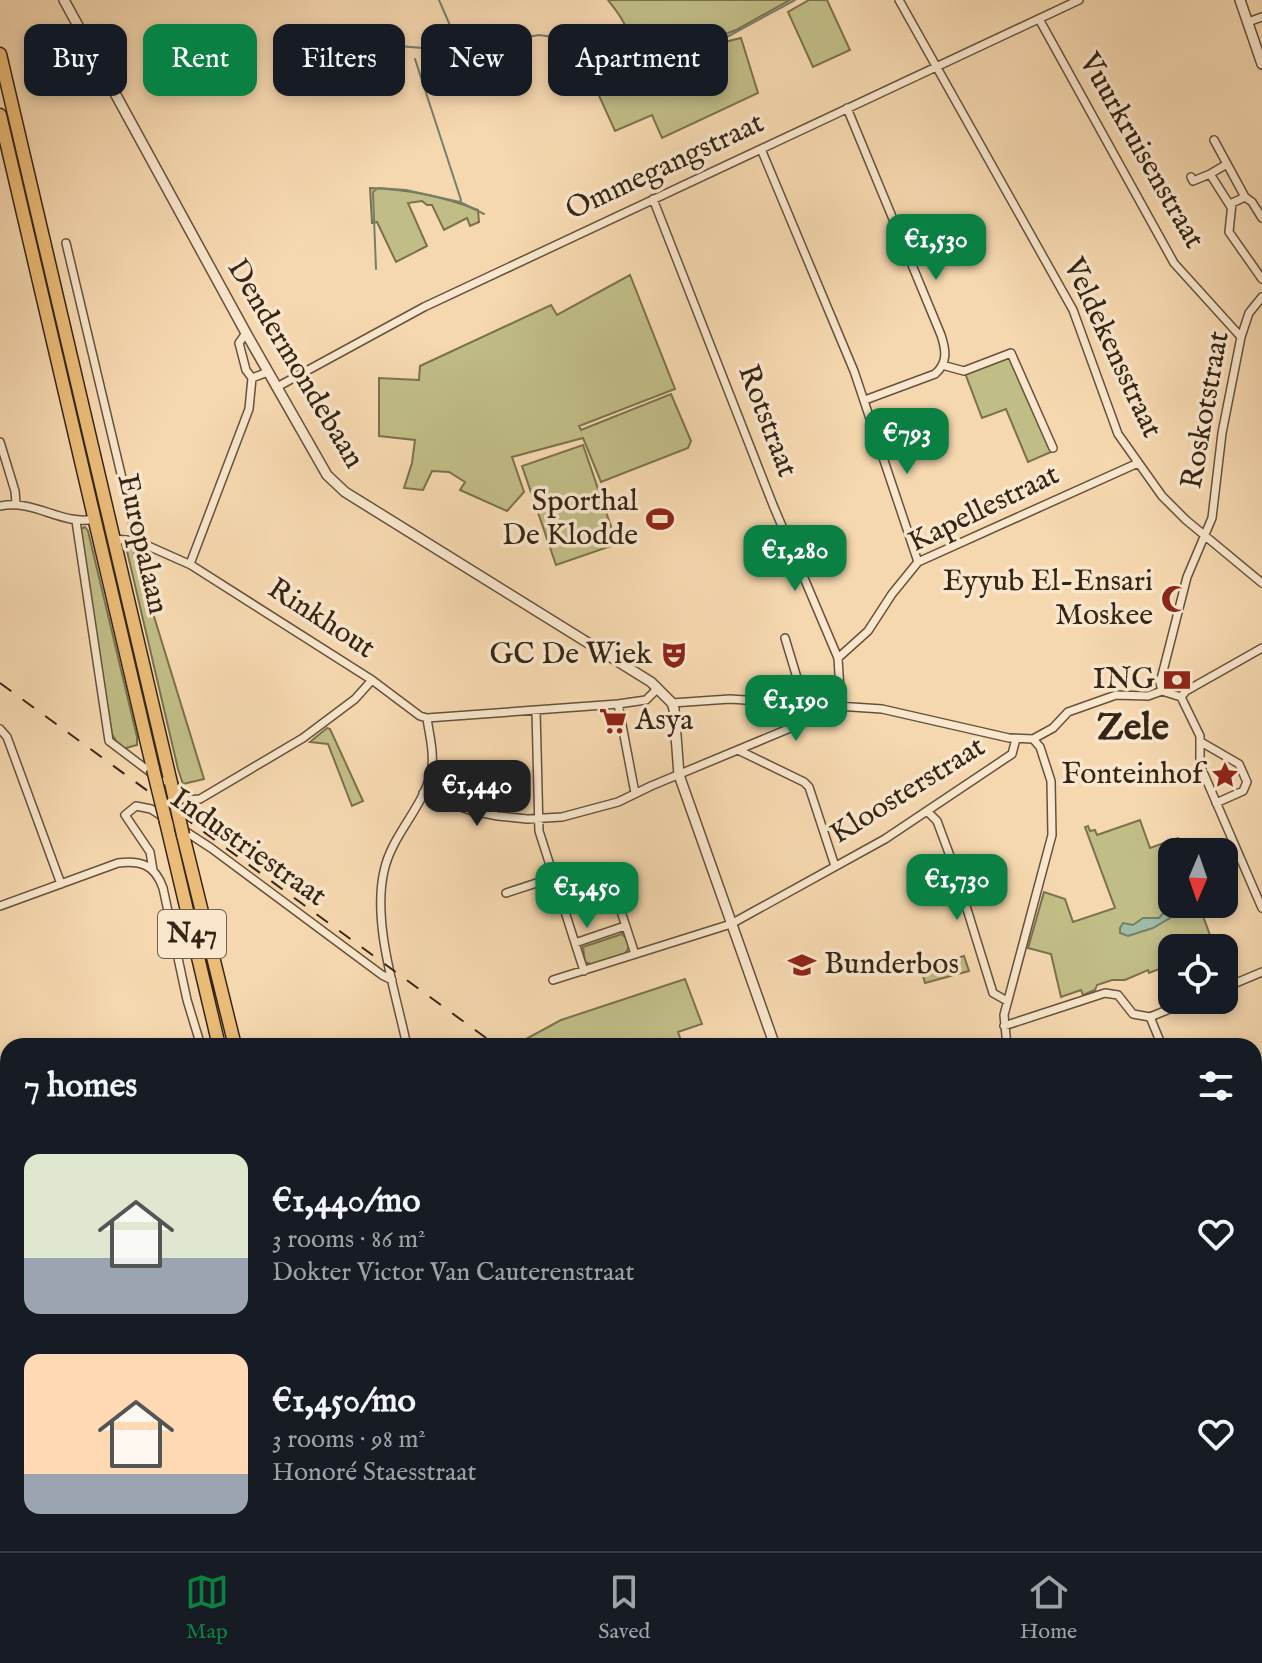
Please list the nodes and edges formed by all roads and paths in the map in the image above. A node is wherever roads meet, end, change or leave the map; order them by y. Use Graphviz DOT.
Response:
graph roads {
  1 [pos="64,0"];
  2 [pos="899,0"];
  3 [pos="1079,0"];
  4 [pos="1240,0"];
  5 [pos="1262,17"];
  6 [pos="1039,19"];
  7 [pos="1248,22"];
  8 [pos="0,54"];
  9 [pos="1262,64"];
  10 [pos="936,66"];
  11 [pos="847,108"];
  12 [pos="0,115"];
  13 [pos="1214,140"];
  14 [pos="761,149"];
  15 [pos="1227,164"];
  16 [pos="1210,174"];
  17 [pos="1191,177"];
  18 [pos="1245,197"];
  19 [pos="653,199"];
  20 [pos="1231,207"];
  21 [pos="1262,218"];
  22 [pos="66,243"];
  23 [pos="1262,279"];
  24 [pos="1262,297"];
  25 [pos="246,333"];
  26 [pos="1241,337"];
  27 [pos="942,365"];
  28 [pos="268,372"];
  29 [pos="252,378"];
  30 [pos="277,387"];
  31 [pos="865,400"];
  32 [pos="0,442"];
  33 [pos="1053,448"];
  34 [pos="1138,463"];
  35 [pos="16,503"];
  36 [pos="0,506"];
  37 [pos="95,519"];
  38 [pos="76,521"];
  39 [pos="1205,535"];
  40 [pos="114,539"];
  41 [pos="137,541"];
  42 [pos="918,562"];
  43 [pos="190,564"];
  44 [pos="1262,583"];
  45 [pos="785,638"];
  46 [pos="1262,648"];
  47 [pos="838,658"];
  48 [pos="372,680"];
  49 [pos="658,688"];
  50 [pos="1162,691"];
  51 [pos="1181,697"];
  52 [pos="798,702"];
  53 [pos="672,703"];
  54 [pos="618,704"];
  55 [pos="818,705"];
  56 [pos="841,707"];
  57 [pos="536,710"];
  58 [pos="427,718"];
  59 [pos="0,729"];
  60 [pos="1016,739"];
  61 [pos="1033,739"];
  62 [pos="1201,742"];
  63 [pos="738,750"];
  64 [pos="679,775"];
  65 [pos="423,793"];
  66 [pos="635,793"];
  67 [pos="1216,803"];
  68 [pos="928,812"];
  69 [pos="539,819"];
  70 [pos="835,866"];
  71 [pos="153,870"];
  72 [pos="555,877"];
  73 [pos="61,884"];
  74 [pos="614,890"];
  75 [pos="506,893"];
  76 [pos="0,906"];
  77 [pos="1262,908"];
  78 [pos="731,924"];
  79 [pos="625,926"];
  80 [pos="575,943"];
  81 [pos="635,954"];
  82 [pos="584,971"];
  83 [pos="1262,972"];
  84 [pos="392,980"];
  85 [pos="553,980"];
  86 [pos="1238,982"];
  87 [pos="1007,1001"];
  88 [pos="1158,1014"];
  89 [pos="1150,1017"];
  90 [pos="1004,1026"];
  91 [pos="199,1038"];
  92 [pos="217,1038"];
  93 [pos="233,1038"];
  94 [pos="405,1038"];
  95 [pos="772,1038"];
  96 [pos="1006,1038"];
  97 [pos="1159,1038"];
  1 -- 25 [label="street, Dendermondebaan"];
  2 -- 10 [label="street, Veldekensstraat"];
  3 -- 6 [label="street, Ommegangstraat"];
  4 -- 7 [label="street"];
  5 -- 7 [label="street"];
  6 -- 10 [label="street, Ommegangstraat"];
  6 -- 26 [label="street, Vuurkruisenstraat"];
  7 -- 9 [label="street"];
  8 -- 40 [label="highway, Europalaan / N47"];
  10 -- 11 [label="street, Ommegangstraat"];
  10 -- 34 [label="street, Veldekensstraat"];
  11 -- 14 [label="street, Ommegangstraat"];
  11 -- 27 [label="street"];
  12 -- 37 [label="highway, Europalaan / N47"];
  13 -- 15 [label="street"];
  14 -- 19 [label="street, Ommegangstraat"];
  14 -- 31 [label="street"];
  15 -- 16 [label="street"];
  15 -- 18 [label="street"];
  16 -- 17 [label="street"];
  16 -- 20 [label="street"];
  18 -- 20 [label="street"];
  18 -- 21 [label="street"];
  19 -- 30 [label="street, Ommegangstraat"];
  19 -- 47 [label="street, Rotstraat"];
  20 -- 23 [label="street"];
  22 -- 41 [label="street"];
  24 -- 26 [label="street, Roskotstraat"];
  25 -- 28 [label="street, Dendermondebaan"];
  25 -- 29 [label="street"];
  26 -- 39 [label="street, Roskotstraat"];
  27 -- 31 [label="street"];
  27 -- 33 [label="street"];
  28 -- 29 [label="street"];
  28 -- 30 [label="street, Dendermondebaan"];
  29 -- 43 [label="street"];
  30 -- 49 [label="street, Dendermondebaan"];
  31 -- 42 [label="street"];
  32 -- 35 [label="street"];
  34 -- 39 [label="street, Veldekensstraat"];
  34 -- 42 [label="street, Kapellestraat"];
  35 -- 36 [label="street"];
  35 -- 38 [label="street"];
  37 -- 38 [label="street"];
  37 -- 92 [label="highway, Europalaan / N47, bridge"];
  38 -- 48 [label="street"];
  39 -- 44 [label="street, Veldekensstraat"];
  39 -- 50 [label="street, Roskotstraat"];
  40 -- 41 [label="street, Rinkhout"];
  40 -- 93 [label="highway, Europalaan / N47, bridge"];
  41 -- 43 [label="street, Rinkhout"];
  42 -- 47 [label="street, Kapellestraat"];
  43 -- 48 [label="street, Rinkhout"];
  45 -- 52 [label="street"];
  46 -- 51 [label="street"];
  47 -- 56 [label="street, Rotstraat"];
  48 -- 58 [label="street, Rinkhout"];
  49 -- 53 [label="street, Dendermondebaan"];
  49 -- 54 [label="street"];
  50 -- 51 [label="street"];
  50 -- 61 [label="street"];
  51 -- 62 [label="street"];
  52 -- 53 [label="street"];
  52 -- 55 [label="street"];
  53 -- 64 [label="street"];
  54 -- 57 [label="street"];
  54 -- 66 [label="street"];
  55 -- 56 [label="street"];
  55 -- 63 [label="street"];
  56 -- 60 [label="street"];
  57 -- 58 [label="street"];
  57 -- 69 [label="street"];
  58 -- 65 [label="street"];
  59 -- 73 [label="street"];
  60 -- 61 [label="street"];
  60 -- 68 [label="street, Kloosterstraat"];
  61 -- 87 [label="street"];
  62 -- 67 [label="street"];
  62 -- 67 [label="street"];
  63 -- 64 [label="street"];
  63 -- 70 [label="street, Kloosterstraat"];
  64 -- 66 [label="street"];
  64 -- 78 [label="street"];
  65 -- 69 [label="street"];
  65 -- 84 [label="street"];
  66 -- 69 [label="street"];
  67 -- 77 [label="street"];
  68 -- 70 [label="street, Kloosterstraat"];
  68 -- 87 [label="street"];
  69 -- 72 [label="street"];
  70 -- 78 [label="street"];
  71 -- 73 [label="street"];
  71 -- 84 [label="street, Industriestraat"];
  71 -- 91 [label="street"];
  72 -- 75 [label="street"];
  72 -- 80 [label="street"];
  73 -- 76 [label="street"];
  74 -- 79 [label="street"];
  78 -- 81 [label="street"];
  78 -- 95 [label="street"];
  79 -- 80 [label="street"];
  79 -- 81 [label="street"];
  80 -- 82 [label="street"];
  81 -- 82 [label="street"];
  82 -- 85 [label="street"];
  83 -- 86 [label="street"];
  84 -- 94 [label="street"];
  87 -- 90 [label="street"];
  88 -- 89 [label="street"];
  89 -- 90 [label="street"];
  89 -- 97 [label="street"];
  90 -- 96 [label="street"];
}
